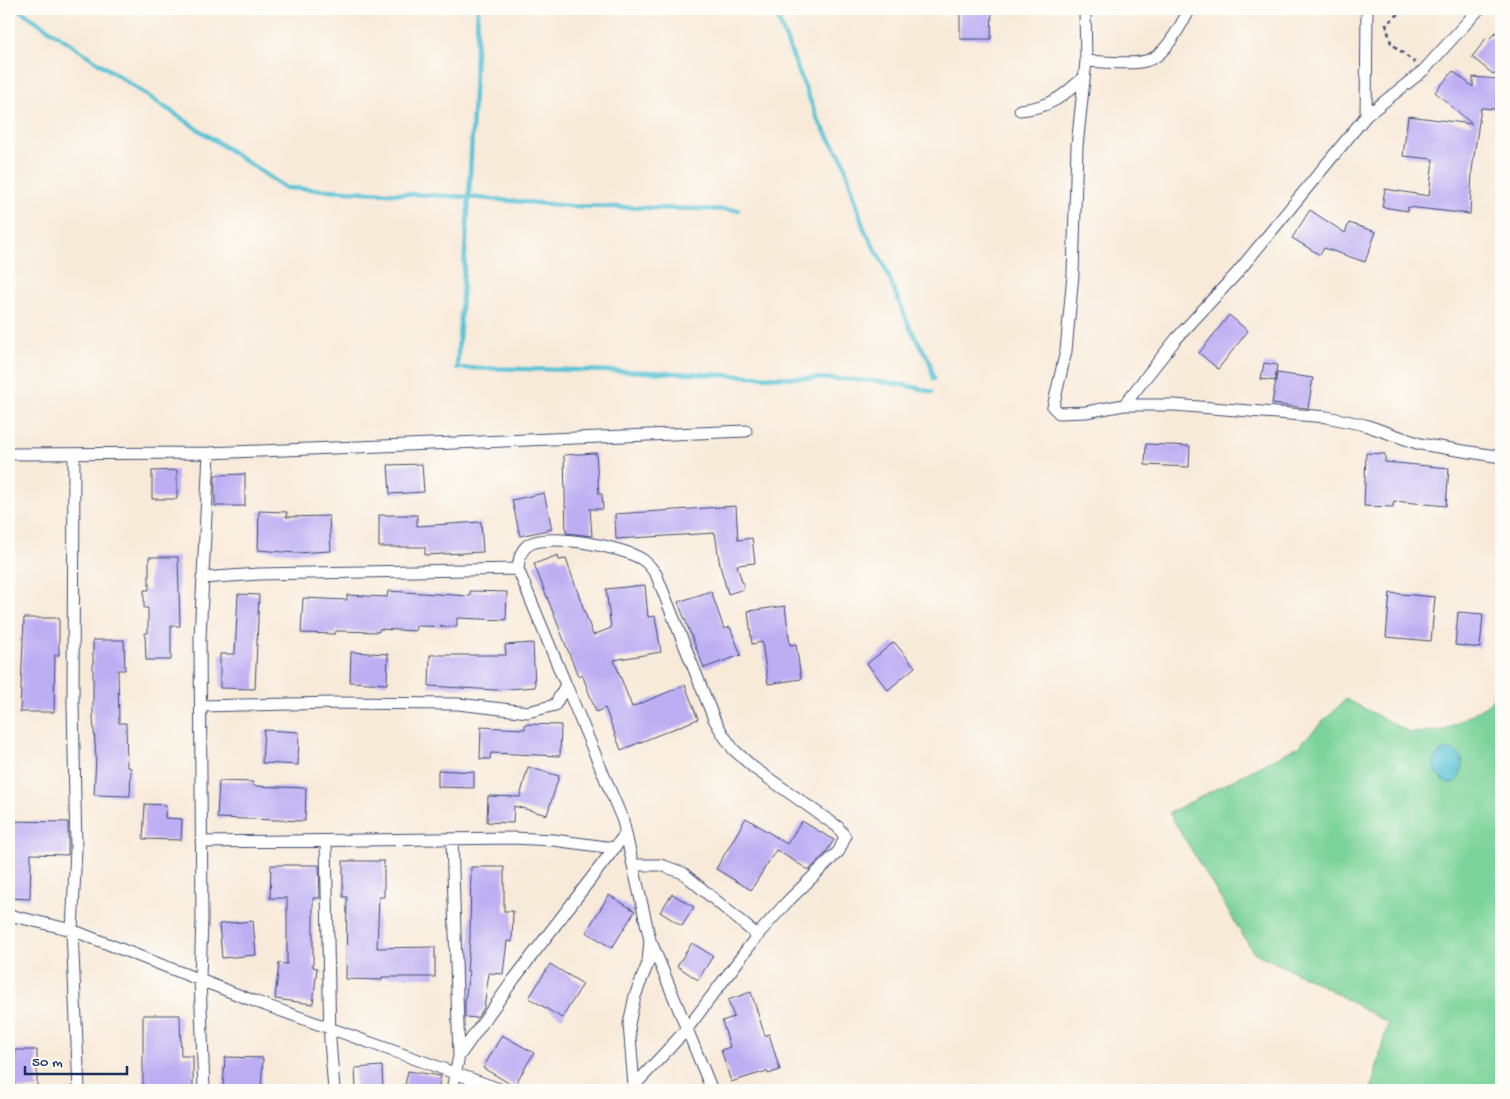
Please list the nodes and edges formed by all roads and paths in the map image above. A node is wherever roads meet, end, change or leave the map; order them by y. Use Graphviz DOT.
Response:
graph roads {
  1 [pos="1085,9"];
  2 [pos="1190,9"];
  3 [pos="1367,9"];
  4 [pos="1405,9"];
  5 [pos="1479,9"];
  6 [pos="1086,61"];
  7 [pos="1424,70"];
  8 [pos="1084,77"];
  9 [pos="1020,110"];
  10 [pos="1366,116"];
  11 [pos="1124,405"];
  12 [pos="746,431"];
  13 [pos="209,453"];
  14 [pos="9,454"];
  15 [pos="74,455"];
  16 [pos="1501,457"];
  17 [pos="518,569"];
  18 [pos="202,578"];
  19 [pos="566,685"];
  20 [pos="202,706"];
  21 [pos="626,833"];
  22 [pos="452,840"];
  23 [pos="326,841"];
  24 [pos="201,842"];
  25 [pos="614,848"];
  26 [pos="633,866"];
  27 [pos="9,915"];
  28 [pos="72,930"];
  29 [pos="758,936"];
  30 [pos="650,940"];
  31 [pos="200,978"];
  32 [pos="330,1027"];
  33 [pos="687,1029"];
  34 [pos="459,1056"];
  35 [pos="454,1073"];
  36 [pos="634,1088"];
  37 [pos="79,1090"];
  38 [pos="204,1090"];
  39 [pos="334,1090"];
  40 [pos="452,1090"];
  41 [pos="502,1090"];
  42 [pos="712,1090"];
  1 -- 6 [label="street"];
  2 -- 6 [label="street"];
  3 -- 10 [label="street"];
  4 -- 7 [label="path"];
  5 -- 7 [label="street"];
  6 -- 8 [label="street"];
  7 -- 10 [label="street"];
  8 -- 9 [label="street"];
  8 -- 11 [label="street"];
  10 -- 11 [label="street"];
  11 -- 16 [label="street"];
  12 -- 13 [label="street"];
  13 -- 15 [label="street"];
  13 -- 18 [label="street"];
  14 -- 15 [label="street"];
  15 -- 28 [label="street"];
  17 -- 18 [label="street"];
  17 -- 19 [label="street"];
  17 -- 29 [label="street"];
  18 -- 20 [label="street"];
  19 -- 20 [label="street"];
  19 -- 21 [label="street"];
  20 -- 24 [label="street"];
  21 -- 25 [label="street"];
  21 -- 26 [label="street"];
  22 -- 23 [label="street"];
  22 -- 25 [label="street"];
  22 -- 34 [label="street"];
  23 -- 24 [label="street"];
  23 -- 32 [label="street"];
  24 -- 31 [label="street"];
  25 -- 34 [label="street"];
  26 -- 29 [label="street"];
  26 -- 30 [label="street"];
  27 -- 28 [label="street"];
  28 -- 31 [label="street"];
  28 -- 37 [label="street"];
  29 -- 33 [label="street"];
  30 -- 33 [label="street"];
  30 -- 36 [label="street"];
  31 -- 32 [label="street"];
  31 -- 38 [label="street"];
  32 -- 35 [label="street"];
  32 -- 39 [label="street"];
  33 -- 36 [label="street"];
  33 -- 42 [label="street"];
  34 -- 35 [label="street"];
  35 -- 40 [label="street"];
  35 -- 41 [label="street"];
}
